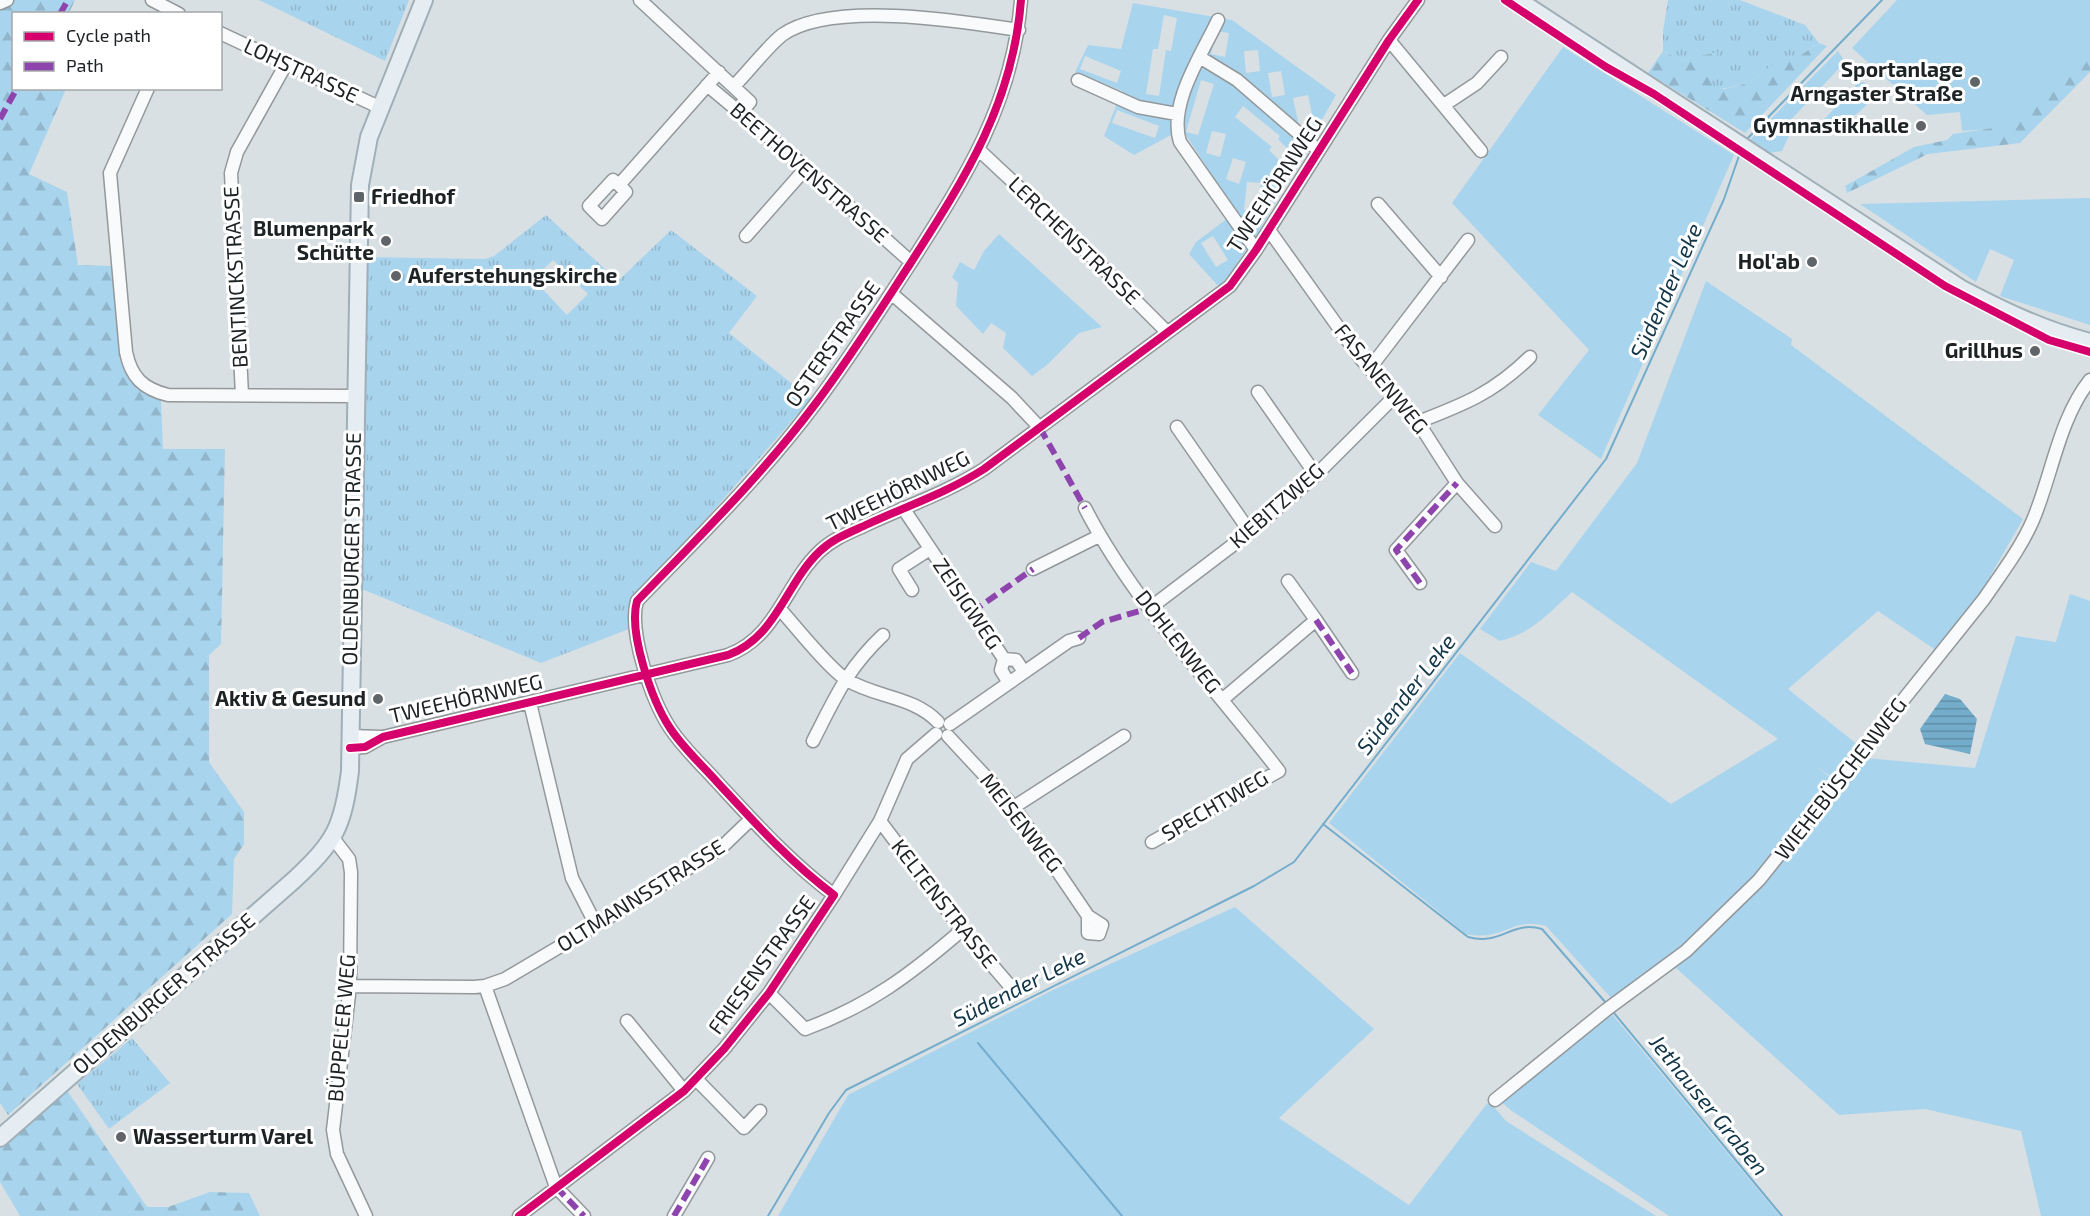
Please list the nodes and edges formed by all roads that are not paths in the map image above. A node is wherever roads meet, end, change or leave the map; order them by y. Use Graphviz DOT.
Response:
graph roads {
  1 [pos="7,0"];
  2 [pos="152,0"];
  3 [pos="424,0"];
  4 [pos="640,0"];
  5 [pos="1021,0"];
  6 [pos="1418,0"];
  7 [pos="1518,0"];
  8 [pos="0,3"];
  9 [pos="1531,4"];
  10 [pos="175,12"];
  11 [pos="1218,20"];
  12 [pos="1019,30"];
  13 [pos="222,34"];
  14 [pos="1389,40"];
  15 [pos="1501,57"];
  16 [pos="1201,58"];
  17 [pos="286,64"];
  18 [pos="719,72"];
  19 [pos="1078,80"];
  20 [pos="706,85"];
  21 [pos="734,86"];
  22 [pos="147,90"];
  23 [pos="1444,105"];
  24 [pos="381,108"];
  25 [pos="740,114"];
  26 [pos="1177,114"];
  27 [pos="1318,150"];
  28 [pos="980,151"];
  29 [pos="1481,151"];
  30 [pos="806,168"];
  31 [pos="619,185"];
  32 [pos="1378,204"];
  33 [pos="1269,230"];
  34 [pos="746,236"];
  35 [pos="1468,240"];
  36 [pos="1256,250"];
  37 [pos="911,262"];
  38 [pos="1441,277"];
  39 [pos="891,293"];
  40 [pos="1167,332"];
  41 [pos="2090,342"];
  42 [pos="1530,357"];
  43 [pos="1370,368"];
  44 [pos="2090,380"];
  45 [pos="1258,392"];
  46 [pos="242,395"];
  47 [pos="1396,395"];
  48 [pos="354,396"];
  49 [pos="1418,422"];
  50 [pos="1177,427"];
  51 [pos="1040,428"];
  52 [pos="1316,475"];
  53 [pos="1457,483"];
  54 [pos="903,508"];
  55 [pos="1085,508"];
  56 [pos="1495,526"];
  57 [pos="1250,532"];
  58 [pos="1099,536"];
  59 [pos="930,549"];
  60 [pos="1033,569"];
  61 [pos="1288,581"];
  62 [pos="1420,583"];
  63 [pos="912,590"];
  64 [pos="1150,608"];
  65 [pos="780,609"];
  66 [pos="1316,620"];
  67 [pos="883,634"];
  68 [pos="1078,638"];
  69 [pos="1004,659"];
  70 [pos="1024,672"];
  71 [pos="1352,673"];
  72 [pos="647,674"];
  73 [pos="844,679"];
  74 [pos="1009,683"];
  75 [pos="1223,699"];
  76 [pos="530,703"];
  77 [pos="943,729"];
  78 [pos="1124,736"];
  79 [pos="813,741"];
  80 [pos="350,742"];
  81 [pos="1279,771"];
  82 [pos="1014,807"];
  83 [pos="751,819"];
  84 [pos="880,821"];
  85 [pos="333,838"];
  86 [pos="1152,842"];
  87 [pos="834,895"];
  88 [pos="1088,916"];
  89 [pos="596,925"];
  90 [pos="962,930"];
  91 [pos="350,986"];
  92 [pos="485,986"];
  93 [pos="1010,986"];
  94 [pos="769,993"];
  95 [pos="627,1022"];
  96 [pos="696,1079"];
  97 [pos="684,1091"];
  98 [pos="1495,1101"];
  99 [pos="760,1111"];
  100 [pos="0,1138"];
  101 [pos="708,1158"];
  102 [pos="556,1187"];
  103 [pos="366,1216"];
  104 [pos="519,1216"];
  105 [pos="584,1216"];
  106 [pos="674,1216"];
  1 -- 8 [label="street"];
  2 -- 10 [label="street"];
  3 -- 24 [label="main road, OLDENBURGER STRASSE"];
  4 -- 18 [label="street"];
  5 -- 12 [label="street, OSTERSTRASSE"];
  6 -- 14 [label="street, TWEEHÖRNWEG"];
  7 -- 9 [label="main road"];
  9 -- 41 [label="main road"];
  11 -- 16 [label="street"];
  12 -- 21 [label="street"];
  12 -- 28 [label="street, OSTERSTRASSE"];
  13 -- 17 [label="street, LOHSTRASSE"];
  14 -- 23 [label="street"];
  14 -- 27 [label="street, TWEEHÖRNWEG"];
  15 -- 23 [label="street"];
  16 -- 26 [label="street"];
  16 -- 27 [label="street"];
  17 -- 24 [label="street, LOHSTRASSE"];
  17 -- 46 [label="street, BENTINCKSTRASSE"];
  18 -- 20 [label="street"];
  18 -- 21 [label="street"];
  19 -- 26 [label="street"];
  20 -- 25 [label="street, BEETHOVENSTRASSE"];
  20 -- 31 [label="street"];
  21 -- 25 [label="street"];
  22 -- 46 [label="street"];
  23 -- 29 [label="street"];
  24 -- 48 [label="main road, OLDENBURGER STRASSE"];
  25 -- 30 [label="street, BEETHOVENSTRASSE"];
  26 -- 36 [label="street"];
  27 -- 33 [label="street, TWEEHÖRNWEG"];
  28 -- 37 [label="street, OSTERSTRASSE"];
  28 -- 40 [label="street, LERCHENSTRASSE"];
  30 -- 34 [label="street"];
  30 -- 37 [label="street, BEETHOVENSTRASSE"];
  32 -- 38 [label="street"];
  33 -- 36 [label="street, TWEEHÖRNWEG"];
  33 -- 43 [label="street, FASANENWEG"];
  35 -- 38 [label="street"];
  36 -- 40 [label="street, TWEEHÖRNWEG"];
  37 -- 39 [label="street, OSTERSTRASSE"];
  38 -- 43 [label="street"];
  39 -- 51 [label="street"];
  39 -- 72 [label="street, OSTERSTRASSE"];
  40 -- 51 [label="street, TWEEHÖRNWEG"];
  42 -- 49 [label="street"];
  43 -- 47 [label="street, FASANENWEG"];
  44 -- 98 [label="street, WIEHEBÜSCHENWEG"];
  45 -- 52 [label="street"];
  46 -- 48 [label="street"];
  47 -- 49 [label="street, FASANENWEG"];
  47 -- 52 [label="street, KIEBITZWEG"];
  48 -- 80 [label="main road, OLDENBURGER STRASSE"];
  49 -- 53 [label="street, FASANENWEG"];
  50 -- 57 [label="street"];
  51 -- 54 [label="street, TWEEHÖRNWEG"];
  52 -- 57 [label="street, KIEBITZWEG"];
  53 -- 56 [label="street, FASANENWEG"];
  53 -- 62 [label="street"];
  54 -- 59 [label="street, ZEISIGWEG"];
  54 -- 65 [label="street, TWEEHÖRNWEG"];
  55 -- 58 [label="street, DOHLENWEG"];
  57 -- 64 [label="street, KIEBITZWEG"];
  58 -- 60 [label="street"];
  58 -- 64 [label="street, DOHLENWEG"];
  59 -- 63 [label="street, ZEISIGWEG"];
  59 -- 69 [label="street, ZEISIGWEG"];
  61 -- 66 [label="street"];
  64 -- 75 [label="street, DOHLENWEG"];
  65 -- 72 [label="street, TWEEHÖRNWEG"];
  65 -- 73 [label="street, MEISENWEG"];
  66 -- 71 [label="street"];
  66 -- 75 [label="street"];
  67 -- 73 [label="street"];
  68 -- 70 [label="street"];
  69 -- 70 [label="street, ZEISIGWEG"];
  69 -- 74 [label="street, ZEISIGWEG"];
  70 -- 74 [label="street"];
  72 -- 76 [label="street, TWEEHÖRNWEG"];
  72 -- 83 [label="street"];
  73 -- 77 [label="street, MEISENWEG"];
  73 -- 79 [label="street"];
  74 -- 77 [label="street, FRIESENSTRASSE"];
  75 -- 81 [label="street, DOHLENWEG"];
  76 -- 80 [label="street, TWEEHÖRNWEG"];
  76 -- 89 [label="street"];
  77 -- 82 [label="street, MEISENWEG"];
  77 -- 84 [label="street, FRIESENSTRASSE"];
  78 -- 82 [label="street"];
  80 -- 85 [label="main road, OLDENBURGER STRASSE"];
  81 -- 86 [label="street, SPECHTWEG"];
  82 -- 88 [label="street, MEISENWEG"];
  83 -- 87 [label="street, FRIESENSTRASSE"];
  83 -- 89 [label="street, OLTMANNSSTRASSE"];
  84 -- 87 [label="street, FRIESENSTRASSE"];
  84 -- 90 [label="street, KELTENSTRASSE"];
  85 -- 91 [label="street, BÜPPELER WEG"];
  85 -- 100 [label="main road, OLDENBURGER STRASSE"];
  87 -- 94 [label="street, FRIESENSTRASSE"];
  89 -- 92 [label="street, OLTMANNSSTRASSE"];
  90 -- 93 [label="street, KELTENSTRASSE"];
  90 -- 94 [label="street"];
  91 -- 92 [label="street, OLTMANNSSTRASSE"];
  91 -- 103 [label="street, BÜPPELER WEG"];
  92 -- 102 [label="street"];
  94 -- 96 [label="street, FRIESENSTRASSE"];
  95 -- 97 [label="street"];
  96 -- 97 [label="street, FRIESENSTRASSE"];
  96 -- 99 [label="street"];
  97 -- 102 [label="street, FRIESENSTRASSE"];
  101 -- 106 [label="street"];
  102 -- 104 [label="street, FRIESENSTRASSE"];
  102 -- 105 [label="street"];
}
